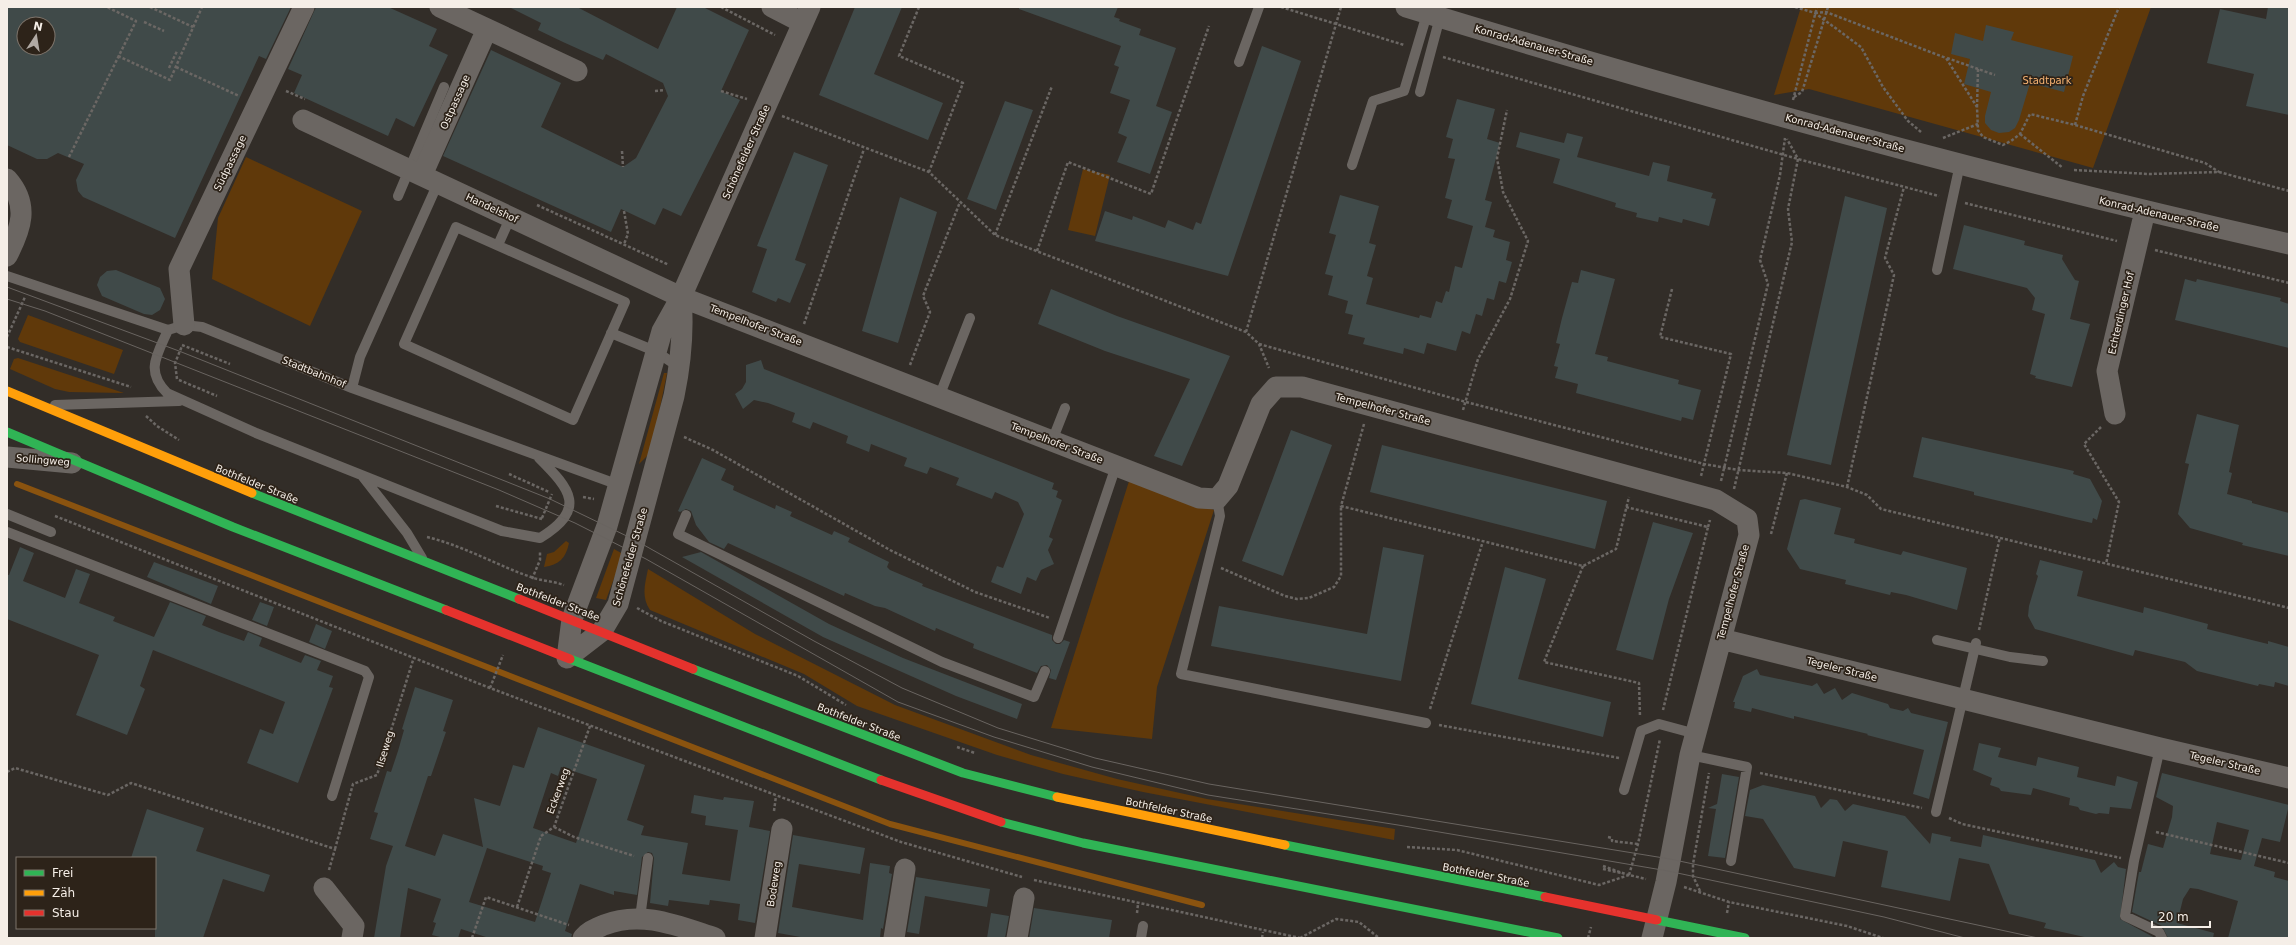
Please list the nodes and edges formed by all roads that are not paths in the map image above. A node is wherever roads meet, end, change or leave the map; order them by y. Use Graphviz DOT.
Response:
graph roads {
  1 [pos="304,7"];
  2 [pos="772,7"];
  3 [pos="1259,7"];
  4 [pos="1406,7"];
  5 [pos="449,9"];
  6 [pos="807,15"];
  7 [pos="1433,15"];
  8 [pos="487,29"];
  9 [pos="1239,62"];
  10 [pos="577,71"];
  11 [pos="444,87"];
  12 [pos="1420,92"];
  13 [pos="303,120"];
  14 [pos="1960,164"];
  15 [pos="1352,165"];
  16 [pos="423,176"];
  17 [pos="7,179"];
  18 [pos="398,196"];
  19 [pos="2145,211"];
  20 [pos="510,216"];
  21 [pos="2289,244"];
  22 [pos="498,246"];
  23 [pos="7,256"];
  24 [pos="1937,270"];
  25 [pos="7,276"];
  26 [pos="681,297"];
  27 [pos="970,318"];
  28 [pos="176,328"];
  29 [pos="611,333"];
  30 [pos="655,351"];
  31 [pos="680,368"];
  32 [pos="352,388"];
  33 [pos="7,391"];
  34 [pos="939,396"];
  35 [pos="181,401"];
  36 [pos="40,406"];
  37 [pos="1065,408"];
  38 [pos="2115,414"];
  39 [pos="7,432"];
  40 [pos="1052,441"];
  41 [pos="536,455"];
  42 [pos="7,457"];
  43 [pos="78,463"];
  44 [pos="1116,466"];
  45 [pos="655,471"];
  46 [pos="361,475"];
  47 [pos="619,485"];
  48 [pos="1217,499"];
  49 [pos="7,514"];
  50 [pos="686,515"];
  51 [pos="7,532"];
  52 [pos="51,532"];
  53 [pos="424,561"];
  54 [pos="572,619"];
  55 [pos="602,631"];
  56 [pos="1058,638"];
  57 [pos="1721,639"];
  58 [pos="1937,640"];
  59 [pos="1976,646"];
  60 [pos="567,658"];
  61 [pos="2043,661"];
  62 [pos="1045,670"];
  63 [pos="1963,700"];
  64 [pos="1426,723"];
  65 [pos="1696,734"];
  66 [pos="2160,748"];
  67 [pos="1690,755"];
  68 [pos="2289,778"];
  69 [pos="1624,790"];
  70 [pos="332,796"];
  71 [pos="1936,812"];
  72 [pos="782,829"];
  73 [pos="648,858"];
  74 [pos="1731,861"];
  75 [pos="905,869"];
  76 [pos="324,888"];
  77 [pos="1024,898"];
  78 [pos="640,918"];
  79 [pos="1143,926"];
  80 [pos="1499,926"];
  81 [pos="1654,929"];
  82 [pos="586,935"];
  83 [pos="352,938"];
  84 [pos="715,938"];
  85 [pos="765,938"];
  86 [pos="894,938"];
  87 [pos="1017,938"];
  88 [pos="1141,938"];
  89 [pos="1518,938"];
  90 [pos="1558,938"];
  91 [pos="1745,938"];
  92 [pos="2162,938"];
  1 -- 28 [label="street, Südpassage"];
  2 -- 6 [label="street"];
  3 -- 9 [label="lane"];
  4 -- 7 [label="street, Konrad-Adenauer-Straße"];
  5 -- 8 [label="street"];
  6 -- 26 [label="street, Schönefelder Straße"];
  7 -- 12 [label="lane"];
  7 -- 14 [label="street, Konrad-Adenauer-Straße"];
  7 -- 15 [label="lane"];
  8 -- 10 [label="street"];
  8 -- 16 [label="street, Ostpassage"];
  11 -- 16 [label="lane"];
  13 -- 16 [label="street, Handelshof"];
  14 -- 19 [label="street, Konrad-Adenauer-Straße"];
  14 -- 24 [label="lane"];
  16 -- 18 [label="lane"];
  16 -- 20 [label="street, Handelshof"];
  16 -- 32 [label="lane"];
  17 -- 23 [label="street"];
  19 -- 21 [label="street, Konrad-Adenauer-Straße"];
  19 -- 38 [label="street, Echterdinger Hof"];
  20 -- 22 [label="lane"];
  20 -- 26 [label="street, Handelshof"];
  22 -- 29 [label="lane"];
  22 -- 29 [label="lane"];
  25 -- 28 [label="lane, Stadtbahnhof"];
  26 -- 30 [label="street, Schönefelder Straße"];
  26 -- 31 [label="street, Schönefelder Straße"];
  26 -- 34 [label="street, Tempelhofer Straße"];
  27 -- 34 [label="lane"];
  28 -- 32 [label="lane, Stadtbahnhof"];
  28 -- 35 [label="lane"];
  29 -- 30 [label="lane"];
  30 -- 31 [label="lane"];
  30 -- 47 [label="street, Schönefelder Straße"];
  31 -- 45 [label="street, Schönefelder Straße"];
  32 -- 41 [label="lane, Stadtbahnhof"];
  33 -- 36 [label="main road, Bothfelder Straße"];
  34 -- 40 [label="street, Tempelhofer Straße"];
  35 -- 36 [label="lane"];
  35 -- 46 [label="lane"];
  36 -- 53 [label="main road, Bothfelder Straße"];
  37 -- 40 [label="lane"];
  39 -- 43 [label="main road"];
  40 -- 44 [label="street, Tempelhofer Straße"];
  41 -- 46 [label="lane"];
  41 -- 47 [label="lane, Stadtbahnhof"];
  42 -- 43 [label="street, Sollingweg"];
  43 -- 60 [label="main road"];
  44 -- 48 [label="street, Tempelhofer Straße"];
  44 -- 56 [label="lane"];
  45 -- 47 [label="street"];
  45 -- 55 [label="street, Schönefelder Straße"];
  46 -- 53 [label="lane"];
  47 -- 54 [label="street, Schönefelder Straße"];
  48 -- 57 [label="street, Tempelhofer Straße"];
  48 -- 64 [label="lane"];
  49 -- 52 [label="lane"];
  50 -- 62 [label="lane"];
  51 -- 70 [label="lane"];
  53 -- 54 [label="main road, Bothfelder Straße"];
  54 -- 55 [label="main road, Bothfelder Straße"];
  54 -- 60 [label="street, Schönefelder Straße"];
  55 -- 60 [label="street, Schönefelder Straße"];
  55 -- 81 [label="main road, Bothfelder Straße"];
  57 -- 63 [label="street, Tegeler Straße"];
  57 -- 65 [label="street, Tempelhofer Straße"];
  58 -- 59 [label="lane"];
  59 -- 61 [label="lane"];
  59 -- 63 [label="lane"];
  60 -- 80 [label="main road"];
  63 -- 66 [label="street, Tegeler Straße"];
  63 -- 71 [label="lane"];
  65 -- 67 [label="street, Tempelhofer Straße"];
  65 -- 69 [label="lane"];
  66 -- 68 [label="street, Tegeler Straße"];
  66 -- 92 [label="lane"];
  67 -- 74 [label="lane"];
  67 -- 81 [label="street, Tempelhofer Straße"];
  72 -- 85 [label="street, Bodeweg"];
  73 -- 78 [label="lane"];
  75 -- 86 [label="street"];
  76 -- 83 [label="street"];
  77 -- 87 [label="street"];
  78 -- 82 [label="street"];
  78 -- 84 [label="street"];
  79 -- 88 [label="lane"];
  80 -- 89 [label="street"];
  80 -- 90 [label="main road"];
  81 -- 91 [label="main road, Bothfelder Straße"];
}
